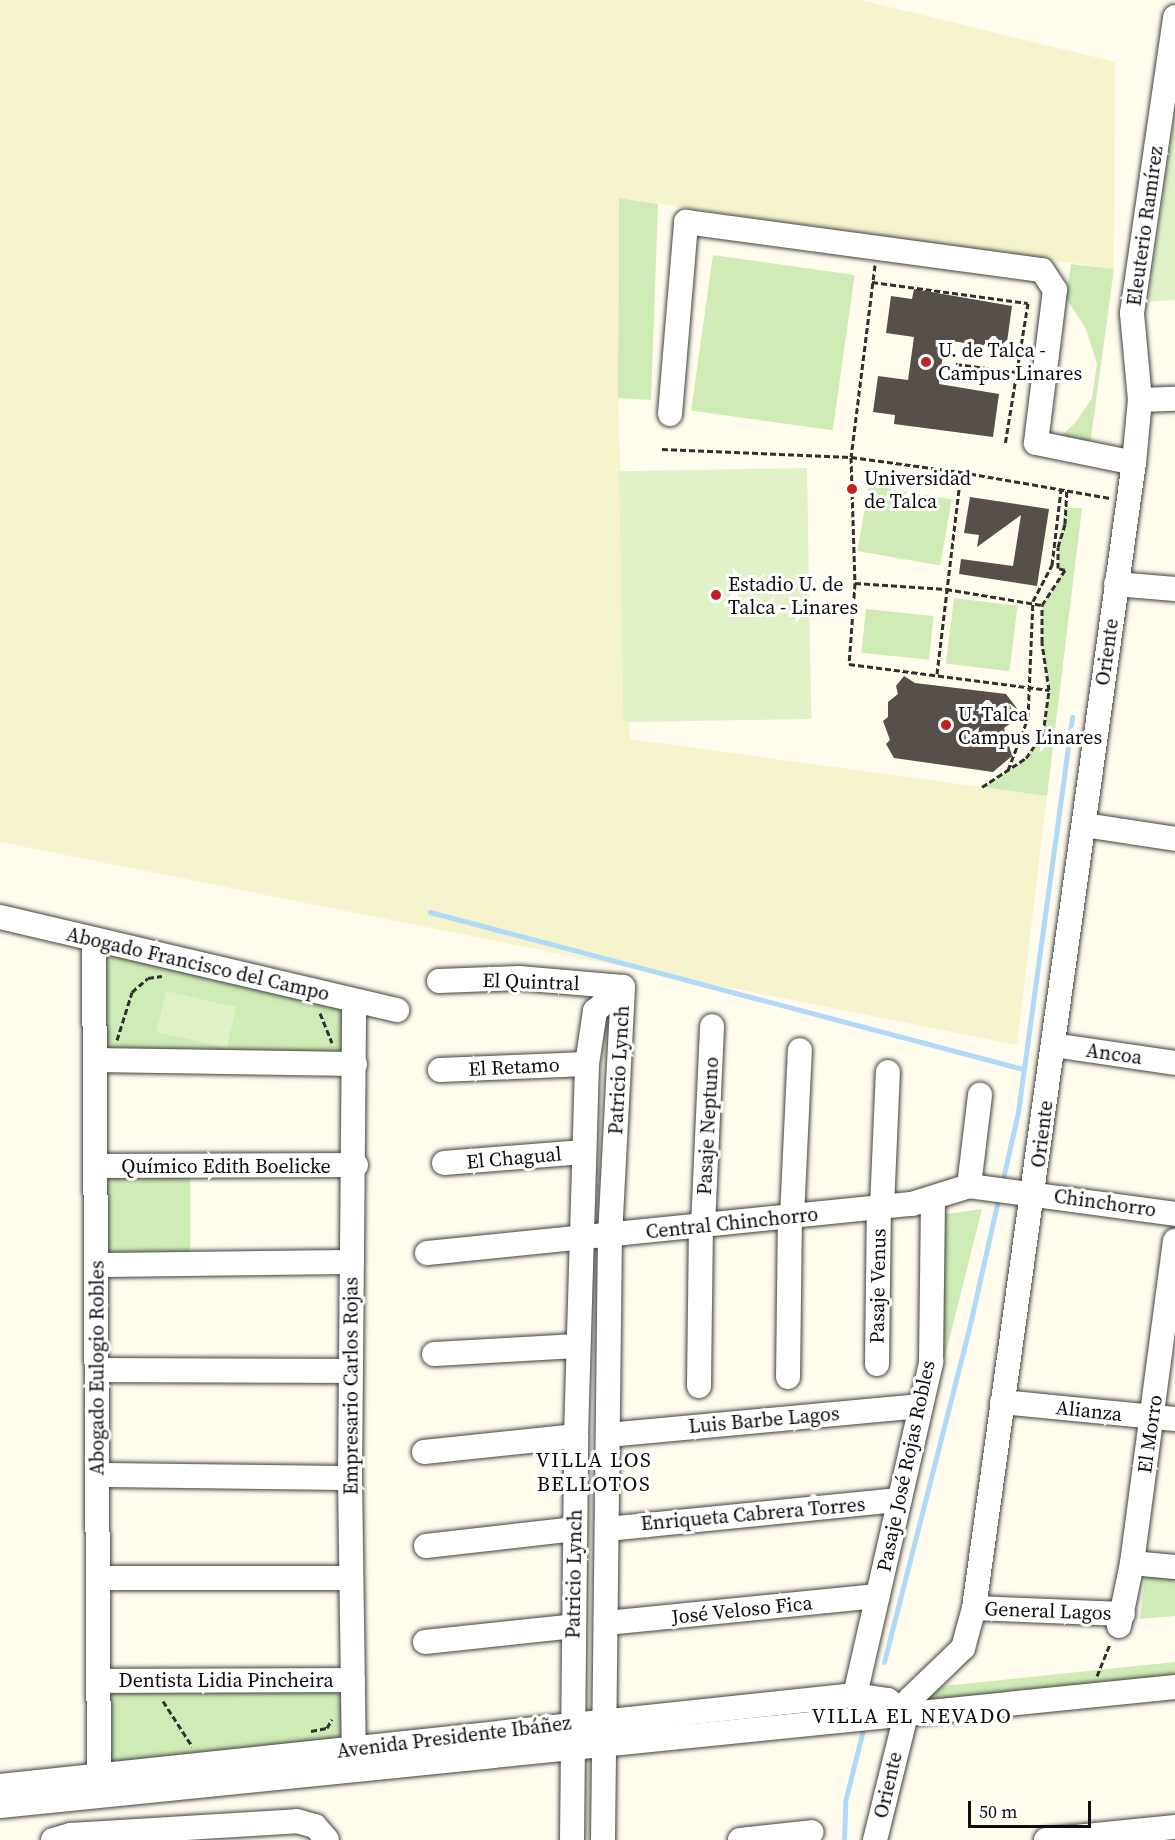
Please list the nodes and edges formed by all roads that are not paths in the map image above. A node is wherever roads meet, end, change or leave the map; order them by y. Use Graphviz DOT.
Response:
graph roads {
  1 [pos="1175,17"];
  2 [pos="1175,399"];
  3 [pos="1140,400"];
  4 [pos="670,414"];
  5 [pos="1134,463"];
  6 [pos="1116,584"];
  7 [pos="1175,589"];
  8 [pos="1084,825"];
  9 [pos="1175,839"];
  10 [pos="0,917"];
  11 [pos="94,940"];
  12 [pos="439,981"];
  13 [pos="623,987"];
  14 [pos="354,1002"];
  15 [pos="397,1010"];
  16 [pos="712,1026"];
  17 [pos="1053,1045"];
  18 [pos="800,1050"];
  19 [pos="103,1060"];
  20 [pos="1175,1063"];
  21 [pos="348,1064"];
  22 [pos="587,1064"];
  23 [pos="440,1071"];
  24 [pos="888,1072"];
  25 [pos="980,1095"];
  26 [pos="584,1152"];
  27 [pos="444,1163"];
  28 [pos="356,1165"];
  29 [pos="96,1166"];
  30 [pos="975,1186"];
  31 [pos="1034,1193"];
  32 [pos="933,1198"];
  33 [pos="880,1207"];
  34 [pos="1175,1214"];
  35 [pos="791,1217"];
  36 [pos="702,1226"];
  37 [pos="610,1236"];
  38 [pos="580,1238"];
  39 [pos="1175,1241"];
  40 [pos="427,1253"];
  41 [pos="352,1262"];
  42 [pos="97,1265"];
  43 [pos="1173,1276"];
  44 [pos="578,1346"];
  45 [pos="434,1354"];
  46 [pos="877,1364"];
  47 [pos="97,1370"];
  48 [pos="351,1371"];
  49 [pos="788,1377"];
  50 [pos="699,1386"];
  51 [pos="1002,1402"];
  52 [pos="921,1406"];
  53 [pos="1164,1418"];
  54 [pos="608,1435"];
  55 [pos="576,1436"];
  56 [pos="424,1452"];
  57 [pos="98,1475"];
  58 [pos="350,1478"];
  59 [pos="900,1500"];
  60 [pos="607,1528"];
  61 [pos="575,1529"];
  62 [pos="426,1546"];
  63 [pos="1132,1563"];
  64 [pos="1175,1567"];
  65 [pos="99,1578"];
  66 [pos="351,1578"];
  67 [pos="878,1596"];
  68 [pos="974,1608"];
  69 [pos="1121,1620"];
  70 [pos="606,1623"];
  71 [pos="574,1626"];
  72 [pos="425,1642"];
  73 [pos="353,1680"];
  74 [pos="99,1681"];
  75 [pos="1175,1687"];
  76 [pos="855,1695"];
  77 [pos="905,1713"];
  78 [pos="604,1731"];
  79 [pos="573,1735"];
  80 [pos="354,1760"];
  81 [pos="0,1786"];
  82 [pos="99,1786"];
  83 [pos="0,1806"];
  84 [pos="1175,1827"];
  85 [pos="812,1832"];
  86 [pos="53,1840"];
  87 [pos="327,1840"];
  88 [pos="572,1840"];
  89 [pos="603,1840"];
  90 [pos="740,1840"];
  91 [pos="875,1840"];
  92 [pos="1046,1840"];
  1 -- 3 [label="street, Eleuterio Ramírez"];
  2 -- 3 [label="street"];
  3 -- 5 [label="street, Oriente"];
  4 -- 5 [label="street"];
  5 -- 6 [label="street, Oriente"];
  6 -- 7 [label="street"];
  6 -- 8 [label="street, Oriente"];
  8 -- 9 [label="street"];
  8 -- 17 [label="street, Oriente"];
  10 -- 11 [label="street, Abogado Francisco del Campo"];
  11 -- 14 [label="street, Abogado Francisco del Campo"];
  11 -- 19 [label="street, Abogado Eulogio Robles"];
  12 -- 13 [label="street, El Quintral"];
  13 -- 22 [label="street, Patricio Lynch"];
  13 -- 37 [label="street, Patricio Lynch"];
  14 -- 15 [label="street, Abogado Francisco del Campo"];
  14 -- 21 [label="street, Empresario Carlos Rojas"];
  16 -- 36 [label="street, Pasaje Neptuno"];
  17 -- 20 [label="street, Ancoa"];
  17 -- 31 [label="street, Oriente"];
  18 -- 35 [label="street"];
  19 -- 21 [label="street"];
  19 -- 29 [label="street, Abogado Eulogio Robles"];
  21 -- 28 [label="street, Empresario Carlos Rojas"];
  22 -- 23 [label="street, El Retamo"];
  22 -- 26 [label="street, Patricio Lynch"];
  24 -- 33 [label="street, Pasaje Venus"];
  25 -- 30 [label="street"];
  26 -- 27 [label="street, El Chagual"];
  26 -- 38 [label="street, Patricio Lynch"];
  28 -- 29 [label="street, Químico Edith Boelicke"];
  28 -- 41 [label="street, Empresario Carlos Rojas"];
  29 -- 42 [label="street, Abogado Eulogio Robles"];
  30 -- 31 [label="street, Central Chinchorro"];
  30 -- 32 [label="street, Central Chinchorro"];
  31 -- 34 [label="street, Chinchorro"];
  31 -- 51 [label="street, Oriente"];
  32 -- 33 [label="street, Central Chinchorro"];
  32 -- 52 [label="street, Pasaje José Rojas Robles"];
  33 -- 35 [label="street, Central Chinchorro"];
  33 -- 46 [label="street, Pasaje Venus"];
  35 -- 36 [label="street, Central Chinchorro"];
  35 -- 49 [label="street"];
  36 -- 37 [label="street, Central Chinchorro"];
  36 -- 50 [label="street, Pasaje Neptuno"];
  37 -- 38 [label="street, Central Chinchorro"];
  37 -- 54 [label="street, Patricio Lynch"];
  38 -- 40 [label="street, Central Chinchorro"];
  38 -- 44 [label="street, Patricio Lynch"];
  39 -- 43 [label="street, El Morro"];
  41 -- 42 [label="street"];
  41 -- 48 [label="street, Empresario Carlos Rojas"];
  42 -- 47 [label="street, Abogado Eulogio Robles"];
  43 -- 53 [label="street, El Morro"];
  44 -- 45 [label="street"];
  44 -- 55 [label="street, Patricio Lynch"];
  47 -- 48 [label="street"];
  47 -- 57 [label="street, Abogado Eulogio Robles"];
  48 -- 58 [label="street, Empresario Carlos Rojas"];
  51 -- 53 [label="street, Alianza"];
  51 -- 68 [label="street, Oriente"];
  52 -- 54 [label="street, Luis Barbe Lagos"];
  52 -- 59 [label="street, Pasaje José Rojas Robles"];
  53 -- 63 [label="street, El Morro"];
  54 -- 60 [label="street, Patricio Lynch"];
  55 -- 56 [label="street"];
  55 -- 61 [label="street, Patricio Lynch"];
  57 -- 58 [label="street"];
  57 -- 65 [label="street, Abogado Eulogio Robles"];
  58 -- 66 [label="street, Empresario Carlos Rojas"];
  59 -- 60 [label="street, Enriqueta Cabrera Torres"];
  59 -- 67 [label="street, Pasaje José Rojas Robles"];
  60 -- 70 [label="street, Patricio Lynch"];
  61 -- 62 [label="street"];
  61 -- 71 [label="street, Patricio Lynch"];
  63 -- 64 [label="street"];
  63 -- 69 [label="street, El Morro"];
  65 -- 66 [label="street"];
  65 -- 74 [label="street, Abogado Eulogio Robles"];
  66 -- 73 [label="street, Empresario Carlos Rojas"];
  67 -- 70 [label="street, José Veloso Fica"];
  67 -- 76 [label="street, Pasaje José Rojas Robles"];
  68 -- 69 [label="street, General Lagos"];
  68 -- 77 [label="street, Oriente"];
  70 -- 78 [label="street, Patricio Lynch"];
  71 -- 72 [label="street"];
  71 -- 79 [label="street, Patricio Lynch"];
  73 -- 74 [label="street, Dentista Lidia Pincheira"];
  73 -- 80 [label="street, Empresario Carlos Rojas"];
  74 -- 82 [label="street, Abogado Eulogio Robles"];
  75 -- 77 [label="street, Avenida Presidente Ibáñez"];
  76 -- 77 [label="street, Avenida Presidente Ibáñez"];
  76 -- 78 [label="street, Avenida Presidente Ibáñez"];
  77 -- 78 [label="street, Avenida Presidente Ibáñez"];
  77 -- 91 [label="street, Oriente"];
  78 -- 79 [label="street, Avenida Presidente Ibáñez"];
  78 -- 89 [label="street, Patricio Lynch"];
  79 -- 80 [label="street, Avenida Presidente Ibáñez"];
  79 -- 88 [label="street, Patricio Lynch"];
  80 -- 82 [label="street, Avenida Presidente Ibáñez"];
  81 -- 82 [label="street, Avenida Presidente Ibáñez"];
  82 -- 83 [label="street, Avenida Presidente Ibáñez"];
  84 -- 92 [label="street"];
  85 -- 90 [label="street"];
  86 -- 87 [label="street"];
}
